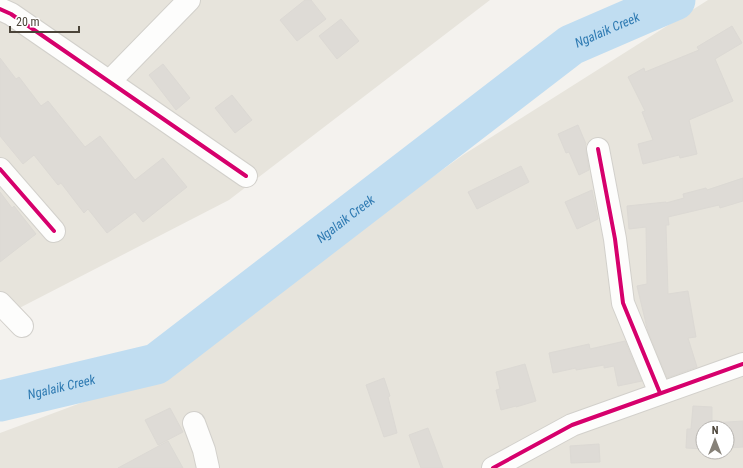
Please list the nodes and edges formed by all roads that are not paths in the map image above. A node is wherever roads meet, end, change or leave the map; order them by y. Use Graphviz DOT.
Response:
graph roads {
  1 [pos="189,0"];
  2 [pos="4,16"];
  3 [pos="109,82"];
  4 [pos="598,149"];
  5 [pos="0,169"];
  6 [pos="246,176"];
  7 [pos="54,231"];
  8 [pos="0,303"];
  9 [pos="22,326"];
  10 [pos="743,364"];
  11 [pos="660,393"];
  12 [pos="194,424"];
  13 [pos="208,468"];
  14 [pos="493,468"];
  1 -- 3 [label="street"];
  2 -- 3 [label="street"];
  3 -- 6 [label="street"];
  4 -- 11 [label="street"];
  5 -- 7 [label="street"];
  8 -- 9 [label="street"];
  10 -- 11 [label="street"];
  11 -- 14 [label="street"];
  12 -- 13 [label="street"];
}
